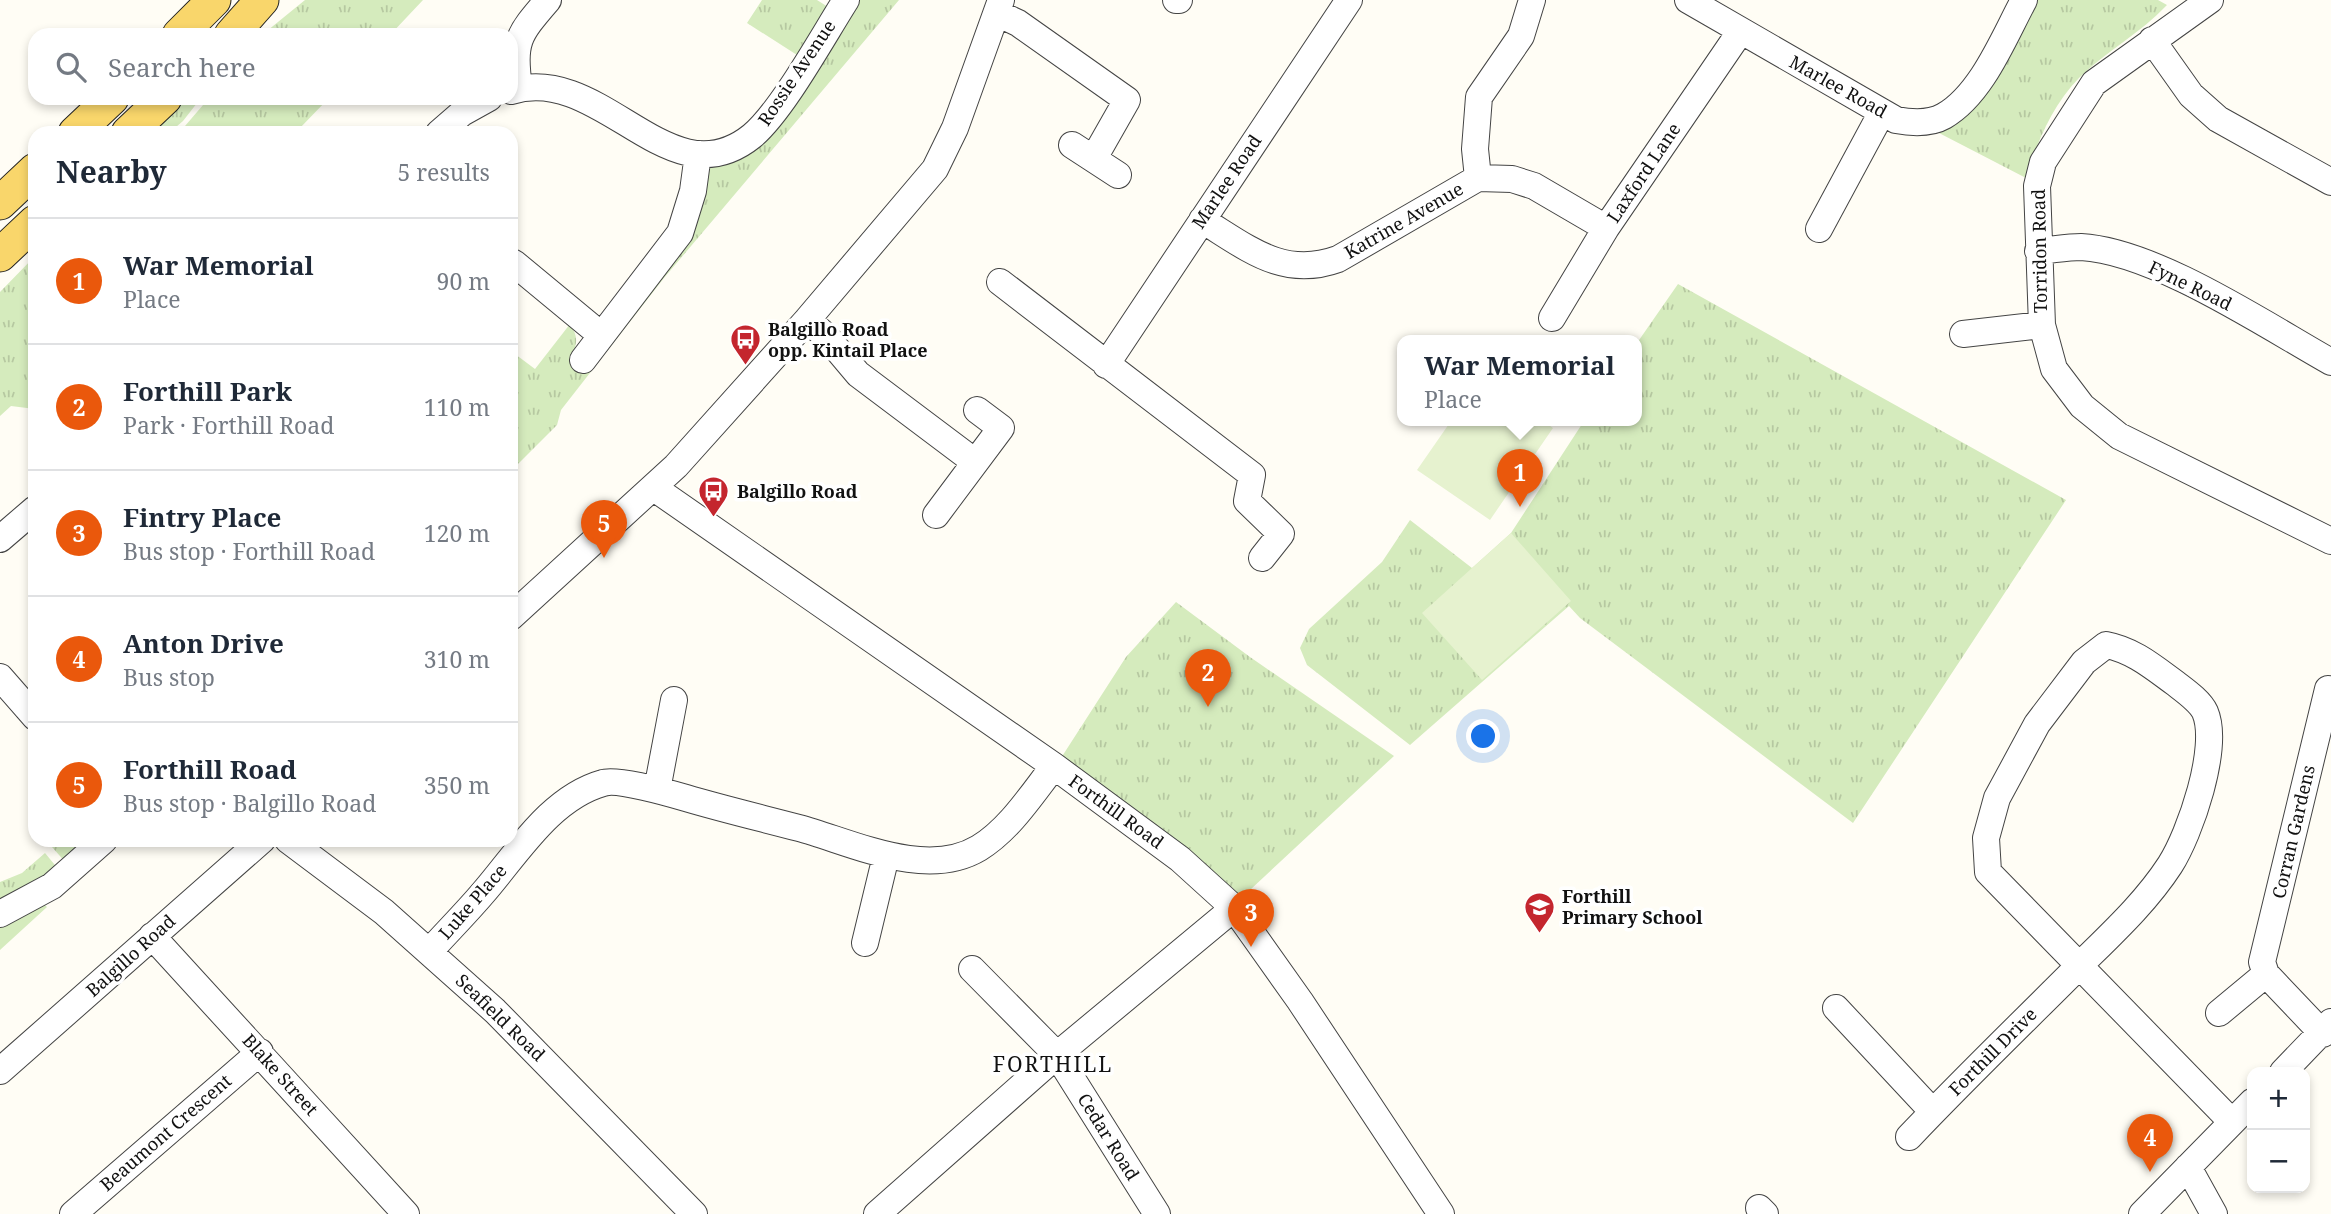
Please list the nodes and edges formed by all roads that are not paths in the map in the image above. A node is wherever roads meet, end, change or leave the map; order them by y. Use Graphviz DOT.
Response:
graph roads {
  1 [pos="214,0"];
  2 [pos="262,0"];
  3 [pos="548,0"];
  4 [pos="846,0"];
  5 [pos="1349,0"];
  6 [pos="1532,0"];
  7 [pos="1688,0"];
  8 [pos="2024,0"];
  9 [pos="2210,0"];
  10 [pos="999,7"];
  11 [pos="186,28"];
  12 [pos="237,28"];
  13 [pos="1740,33"];
  14 [pos="518,38"];
  15 [pos="2152,40"];
  16 [pos="518,90"];
  17 [pos="105,105"];
  18 [pos="158,105"];
  19 [pos="476,105"];
  20 [pos="1882,111"];
  21 [pos="82,126"];
  22 [pos="135,126"];
  23 [pos="447,126"];
  24 [pos="698,154"];
  25 [pos="1118,175"];
  26 [pos="28,177"];
  27 [pos="1478,178"];
  28 [pos="2331,182"];
  29 [pos="0,203"];
  30 [pos="1202,220"];
  31 [pos="1606,228"];
  32 [pos="28,229"];
  33 [pos="1819,229"];
  34 [pos="2038,251"];
  35 [pos="0,255"];
  36 [pos="518,266"];
  37 [pos="1000,282"];
  38 [pos="1552,318"];
  39 [pos="807,320"];
  40 [pos="2042,325"];
  41 [pos="1963,334"];
  42 [pos="601,335"];
  43 [pos="583,360"];
  44 [pos="2331,362"];
  45 [pos="1106,365"];
  46 [pos="977,411"];
  47 [pos="975,462"];
  48 [pos="654,488"];
  49 [pos="28,515"];
  50 [pos="936,515"];
  51 [pos="0,539"];
  52 [pos="2331,541"];
  53 [pos="1262,558"];
  54 [pos="518,611"];
  55 [pos="0,677"];
  56 [pos="2328,689"];
  57 [pos="674,700"];
  58 [pos="28,710"];
  59 [pos="1054,766"];
  60 [pos="657,790"];
  61 [pos="96,847"];
  62 [pos="254,847"];
  63 [pos="297,847"];
  64 [pos="886,856"];
  65 [pos="1234,908"];
  66 [pos="0,914"];
  67 [pos="152,936"];
  68 [pos="865,943"];
  69 [pos="429,952"];
  70 [pos="2078,967"];
  71 [pos="972,969"];
  72 [pos="2266,974"];
  73 [pos="1836,1007"];
  74 [pos="2219,1013"];
  75 [pos="2327,1028"];
  76 [pos="260,1052"];
  77 [pos="1057,1055"];
  78 [pos="2288,1067"];
  79 [pos="0,1071"];
  80 [pos="2247,1107"];
  81 [pos="1933,1112"];
  82 [pos="2232,1122"];
  83 [pos="1909,1137"];
  84 [pos="2188,1167"];
  85 [pos="73,1214"];
  86 [pos="407,1214"];
  87 [pos="694,1214"];
  88 [pos="877,1214"];
  89 [pos="1157,1214"];
  90 [pos="1440,1214"];
  91 [pos="2142,1214"];
  92 [pos="2214,1214"];
  1 -- 11 [label="main road"];
  2 -- 12 [label="main road"];
  3 -- 14 [label="street"];
  4 -- 24 [label="street, Rossie Avenue"];
  5 -- 30 [label="street, Marlee Road"];
  6 -- 27 [label="street"];
  7 -- 13 [label="street, Marlee Road"];
  8 -- 20 [label="street, Marlee Road"];
  9 -- 15 [label="street, Torridon Road"];
  10 -- 25 [label="street"];
  10 -- 39 [label="street"];
  13 -- 20 [label="street, Marlee Road"];
  13 -- 31 [label="street, Laxford Lane"];
  15 -- 28 [label="street"];
  15 -- 34 [label="street, Torridon Road"];
  16 -- 24 [label="street, Rossie Avenue"];
  17 -- 21 [label="main road"];
  18 -- 22 [label="main road"];
  19 -- 23 [label="street"];
  20 -- 33 [label="street"];
  24 -- 42 [label="street"];
  26 -- 29 [label="main road"];
  27 -- 30 [label="street, Katrine Avenue"];
  27 -- 31 [label="street, Katrine Avenue"];
  30 -- 45 [label="street, Marlee Road"];
  31 -- 38 [label="street, Laxford Lane"];
  32 -- 35 [label="main road"];
  34 -- 40 [label="street, Torridon Road"];
  34 -- 44 [label="street, Fyne Road"];
  36 -- 42 [label="street"];
  37 -- 45 [label="street"];
  39 -- 47 [label="street"];
  39 -- 48 [label="street"];
  40 -- 41 [label="street, Torridon Road"];
  40 -- 52 [label="street, Torridon Road"];
  42 -- 43 [label="street"];
  45 -- 53 [label="street"];
  46 -- 47 [label="street"];
  47 -- 50 [label="street"];
  48 -- 54 [label="street"];
  48 -- 59 [label="street, Forthill Road"];
  49 -- 51 [label="street"];
  55 -- 58 [label="street"];
  56 -- 72 [label="street, Corran Gardens"];
  57 -- 60 [label="street"];
  59 -- 64 [label="street, Luke Place"];
  59 -- 65 [label="street, Forthill Road"];
  60 -- 64 [label="street, Luke Place"];
  60 -- 69 [label="street, Luke Place"];
  61 -- 66 [label="street"];
  62 -- 67 [label="street, Balgillo Road"];
  63 -- 69 [label="street, Seafield Road"];
  64 -- 68 [label="street"];
  65 -- 77 [label="street"];
  65 -- 90 [label="street, Forthill Road"];
  67 -- 76 [label="street, Blake Street"];
  67 -- 79 [label="street, Balgillo Road"];
  69 -- 87 [label="street, Seafield Road"];
  70 -- 70 [label="street, Forthill Drive"];
  70 -- 81 [label="street, Forthill Drive"];
  70 -- 82 [label="street, Forthill Drive"];
  71 -- 77 [label="street, Cedar Road"];
  72 -- 74 [label="street"];
  72 -- 75 [label="street"];
  73 -- 81 [label="street"];
  75 -- 78 [label="street"];
  76 -- 85 [label="street, Beaumont Crescent"];
  76 -- 86 [label="street, Blake Street"];
  77 -- 88 [label="street"];
  77 -- 89 [label="street, Cedar Road"];
  80 -- 82 [label="street"];
  81 -- 83 [label="street, Forthill Drive"];
  82 -- 84 [label="street"];
  84 -- 91 [label="street"];
  84 -- 92 [label="street"];
}
